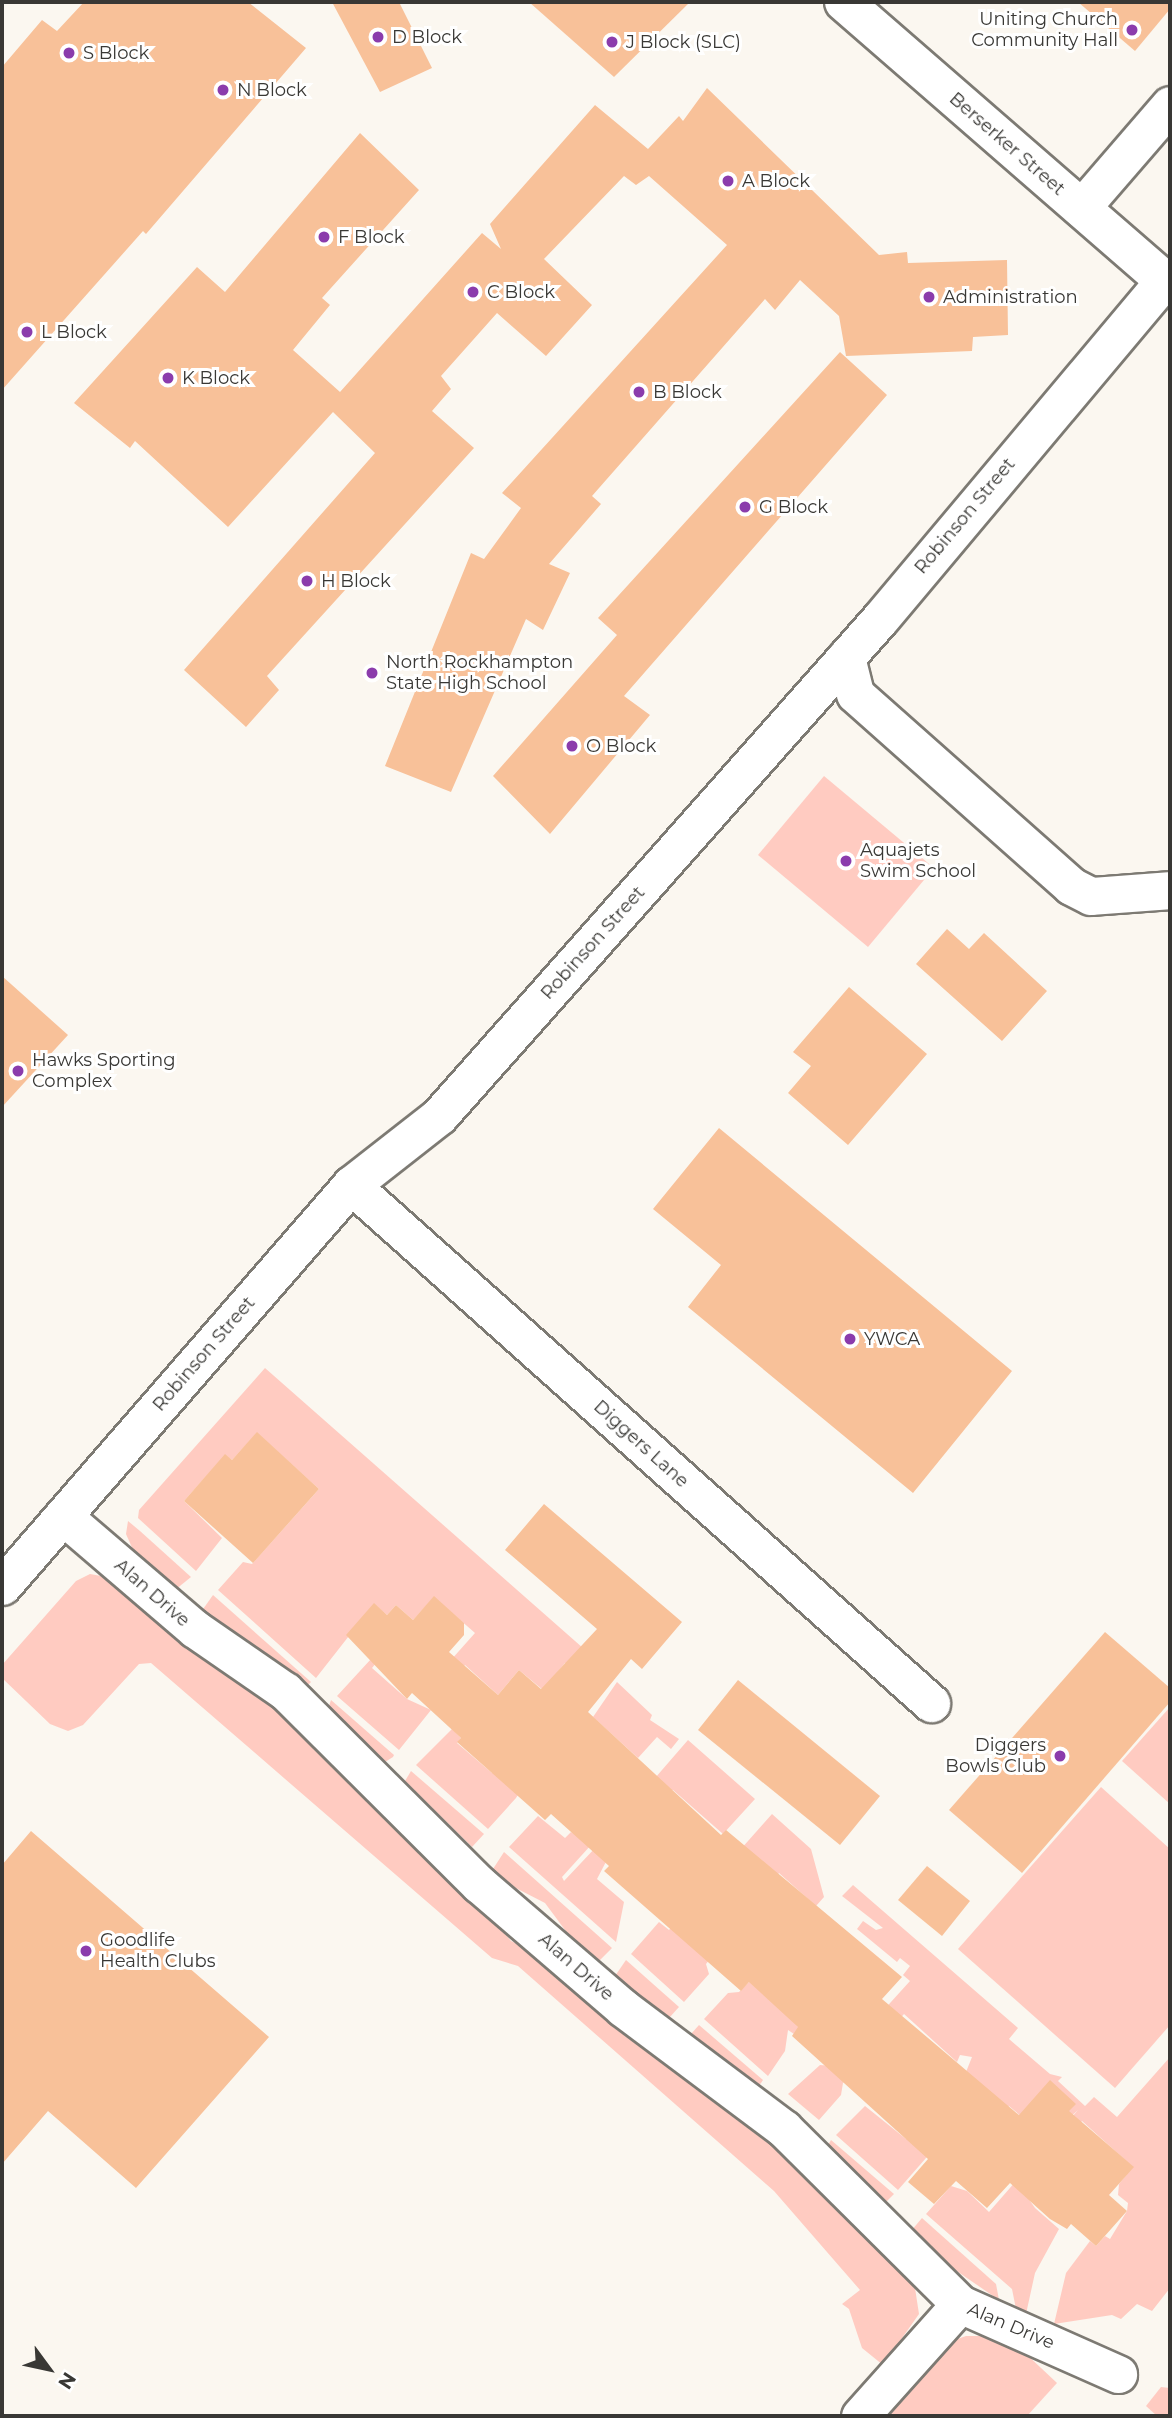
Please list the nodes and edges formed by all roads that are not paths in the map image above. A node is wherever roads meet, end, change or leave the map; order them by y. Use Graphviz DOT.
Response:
graph roads {
  1 [pos="844,2"];
  2 [pos="1170,105"];
  3 [pos="1081,208"];
  4 [pos="1167,283"];
  5 [pos="846,657"];
  6 [pos="1170,890"];
  7 [pos="351,1185"];
  8 [pos="63,1516"];
  9 [pos="2,1586"];
  10 [pos="932,1703"];
  11 [pos="960,2304"];
  12 [pos="1118,2374"];
  13 [pos="860,2416"];
  1 -- 3 [label="street, Berserker Street"];
  2 -- 3 [label="street"];
  3 -- 4 [label="street, Berserker Street"];
  4 -- 5 [label="street, Robinson Street"];
  5 -- 6 [label="street"];
  5 -- 7 [label="street, Robinson Street"];
  7 -- 8 [label="street, Robinson Street"];
  7 -- 10 [label="street, Diggers Lane"];
  8 -- 9 [label="street, Robinson Street"];
  8 -- 11 [label="street, Alan Drive"];
  11 -- 12 [label="street, Alan Drive"];
  11 -- 13 [label="street"];
}
